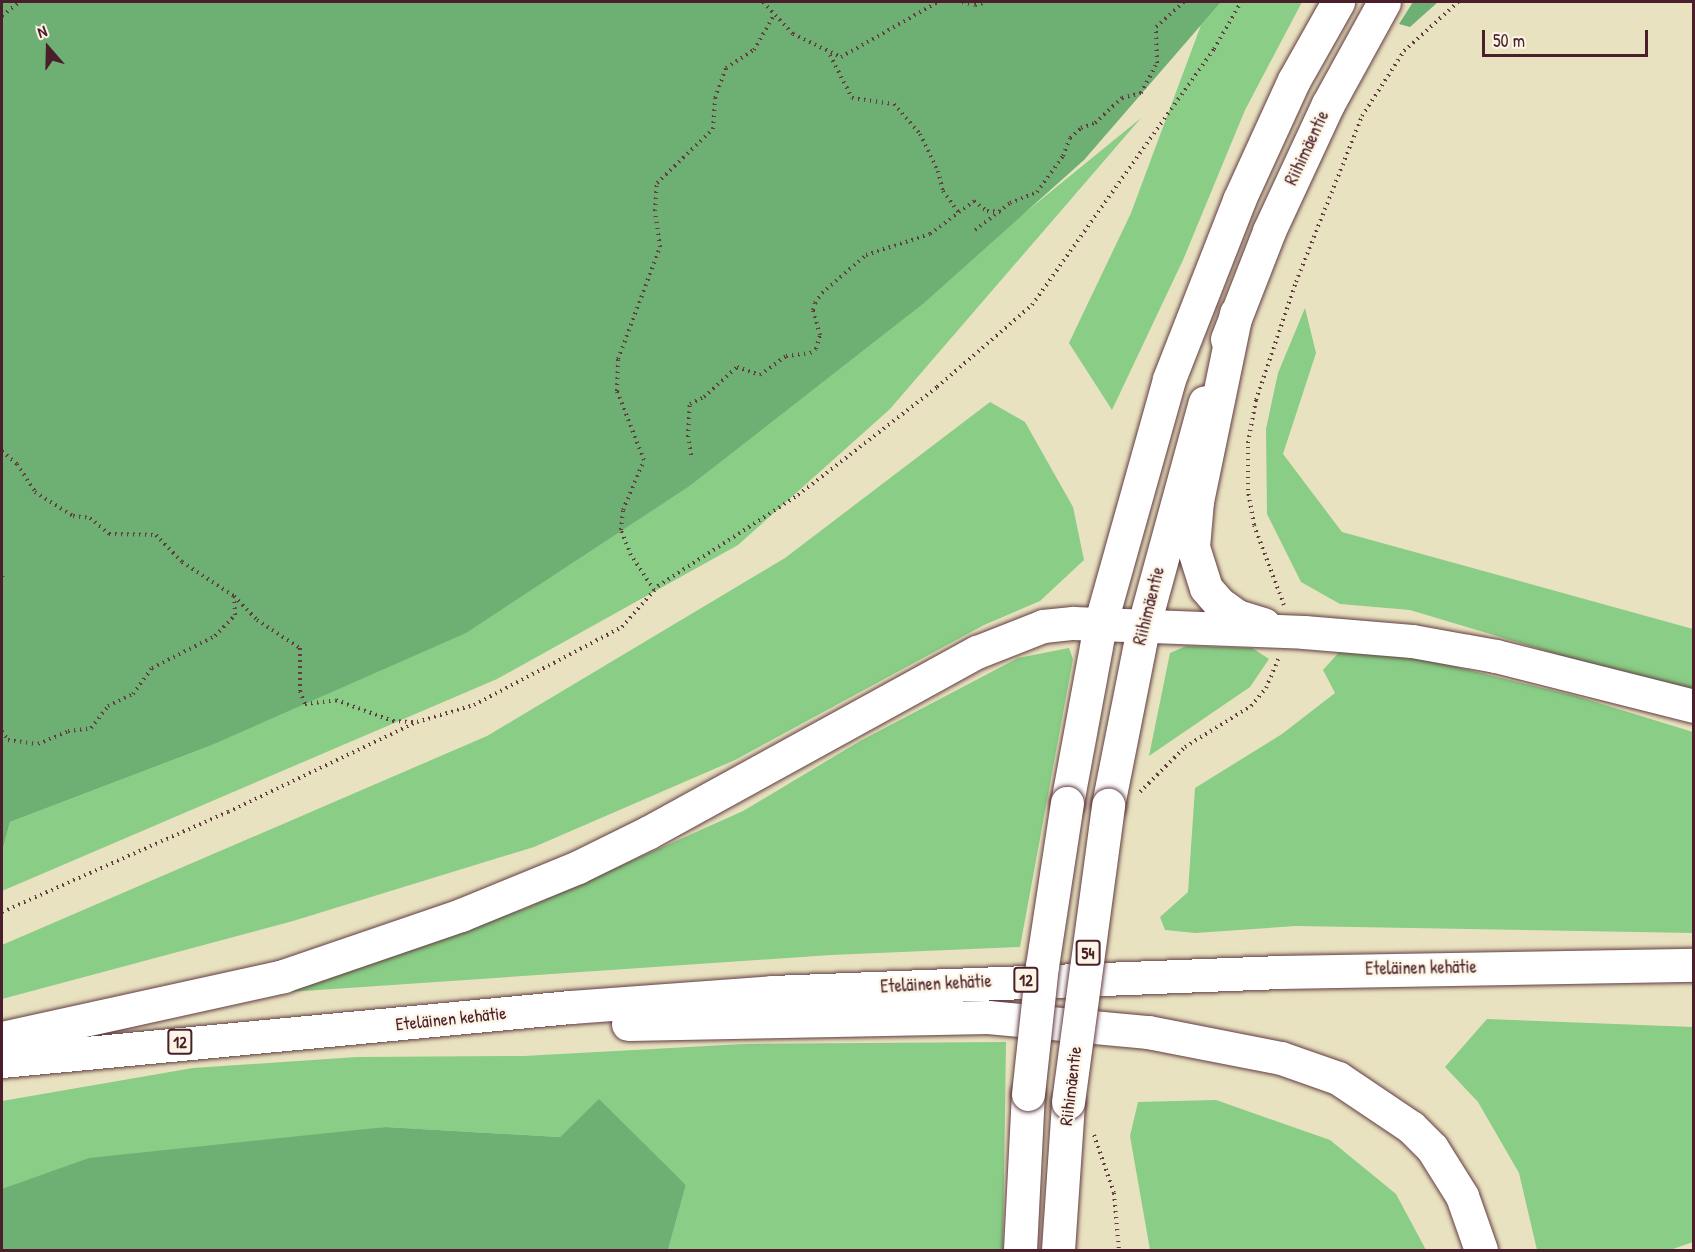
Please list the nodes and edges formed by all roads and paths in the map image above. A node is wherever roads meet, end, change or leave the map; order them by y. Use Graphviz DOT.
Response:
graph roads {
  1 [pos="19,2"];
  2 [pos="763,2"];
  3 [pos="938,2"];
  4 [pos="962,2"];
  5 [pos="987,2"];
  6 [pos="1184,2"];
  7 [pos="1241,2"];
  8 [pos="1338,2"];
  9 [pos="1384,2"];
  10 [pos="1458,2"];
  11 [pos="774,15"];
  12 [pos="2,16"];
  13 [pos="830,55"];
  14 [pos="1000,212"];
  15 [pos="958,213"];
  16 [pos="975,230"];
  17 [pos="1236,313"];
  18 [pos="2,450"];
  19 [pos="691,456"];
  20 [pos="654,590"];
  21 [pos="234,596"];
  22 [pos="1100,625"];
  23 [pos="1143,628"];
  24 [pos="1290,630"];
  25 [pos="1694,706"];
  26 [pos="417,722"];
  27 [pos="2,731"];
  28 [pos="1123,801"];
  29 [pos="2,912"];
  30 [pos="1694,965"];
  31 [pos="359,1028"];
  32 [pos="2,1038"];
  33 [pos="2,1061"];
  34 [pos="1093,1129"];
  35 [pos="1020,1251"];
  36 [pos="1058,1251"];
  37 [pos="1119,1251"];
  38 [pos="1481,1251"];
  1 -- 12 [label="path"];
  2 -- 11 [label="path"];
  3 -- 13 [label="path"];
  4 -- 5 [label="path"];
  6 -- 14 [label="path"];
  7 -- 20 [label="path"];
  8 -- 22 [label="main road"];
  9 -- 17 [label="main road, Riihimäentie"];
  10 -- 24 [label="path"];
  11 -- 13 [label="path"];
  11 -- 20 [label="path"];
  13 -- 15 [label="path"];
  14 -- 15 [label="path"];
  14 -- 16 [label="path"];
  15 -- 19 [label="path"];
  17 -- 23 [label="main road, Riihimäentie"];
  17 -- 24 [label="main road"];
  18 -- 21 [label="path"];
  20 -- 26 [label="path"];
  21 -- 26 [label="path"];
  21 -- 27 [label="path"];
  22 -- 23 [label="main road"];
  22 -- 32 [label="main road"];
  22 -- 35 [label="main road, bridge"];
  23 -- 24 [label="main road"];
  23 -- 28 [label="main road, Riihimäentie / 54"];
  24 -- 25 [label="main road"];
  24 -- 28 [label="path"];
  26 -- 29 [label="path"];
  28 -- 36 [label="main road, Riihimäentie / 54, bridge"];
  30 -- 31 [label="main road, Eteläinen kehätie / 12"];
  31 -- 33 [label="main road, 12"];
  31 -- 38 [label="main road"];
  34 -- 37 [label="path"];
}
